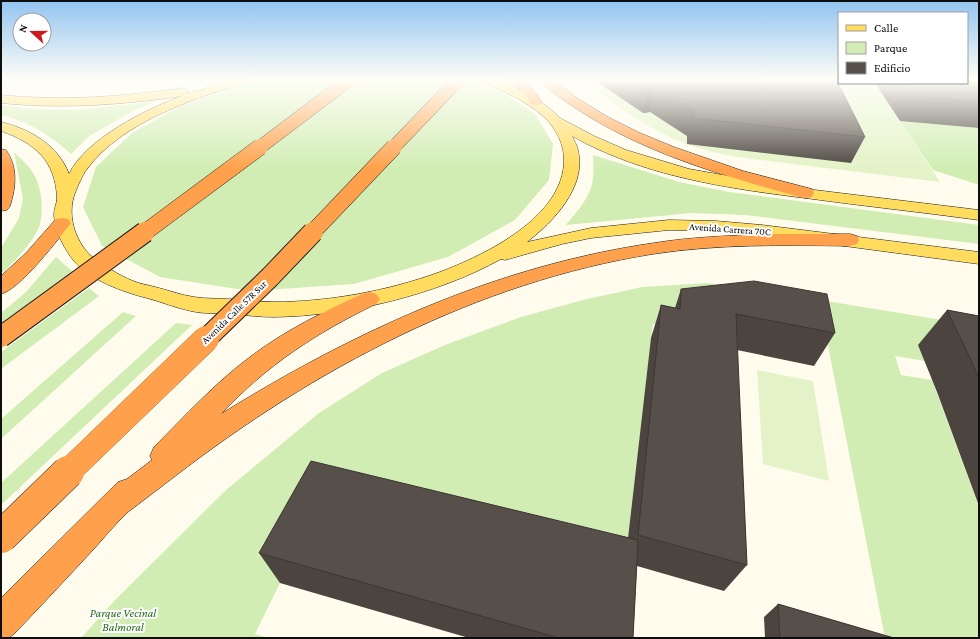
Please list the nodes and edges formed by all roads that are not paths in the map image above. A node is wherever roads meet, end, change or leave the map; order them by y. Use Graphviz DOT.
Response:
graph roads {
  1 [pos="164,109"];
  2 [pos="310,109"];
  3 [pos="431,109"];
  4 [pos="544,109"];
  5 [pos="584,109"];
  6 [pos="557,121"];
  7 [pos="1,126"];
  8 [pos="1,153"];
  9 [pos="806,193"];
  10 [pos="64,197"];
  11 [pos="1,206"];
  12 [pos="979,214"];
  13 [pos="62,223"];
  14 [pos="850,240"];
  15 [pos="979,258"];
  16 [pos="483,261"];
  17 [pos="1,287"];
  18 [pos="369,299"];
  19 [pos="1,337"];
  20 [pos="118,502"];
  21 [pos="1,536"];
  22 [pos="1,624"];
  1 -- 10 [label="main road"];
  2 -- 19 [label="highway, bridge"];
  3 -- 21 [label="highway, Avenida Calle 57R Sur, bridge"];
  4 -- 6 [label="main road"];
  5 -- 9 [label="highway"];
  6 -- 9 [label="main road"];
  6 -- 16 [label="main road"];
  7 -- 10 [label="main road"];
  8 -- 11 [label="highway"];
  9 -- 12 [label="main road"];
  10 -- 13 [label="main road"];
  13 -- 17 [label="highway"];
  13 -- 18 [label="main road"];
  14 -- 15 [label="main road, Avenida Carrera 70C"];
  14 -- 16 [label="main road, Avenida Carrera 70C"];
  14 -- 20 [label="highway"];
  16 -- 18 [label="main road"];
  18 -- 20 [label="highway"];
  20 -- 22 [label="highway"];
}
